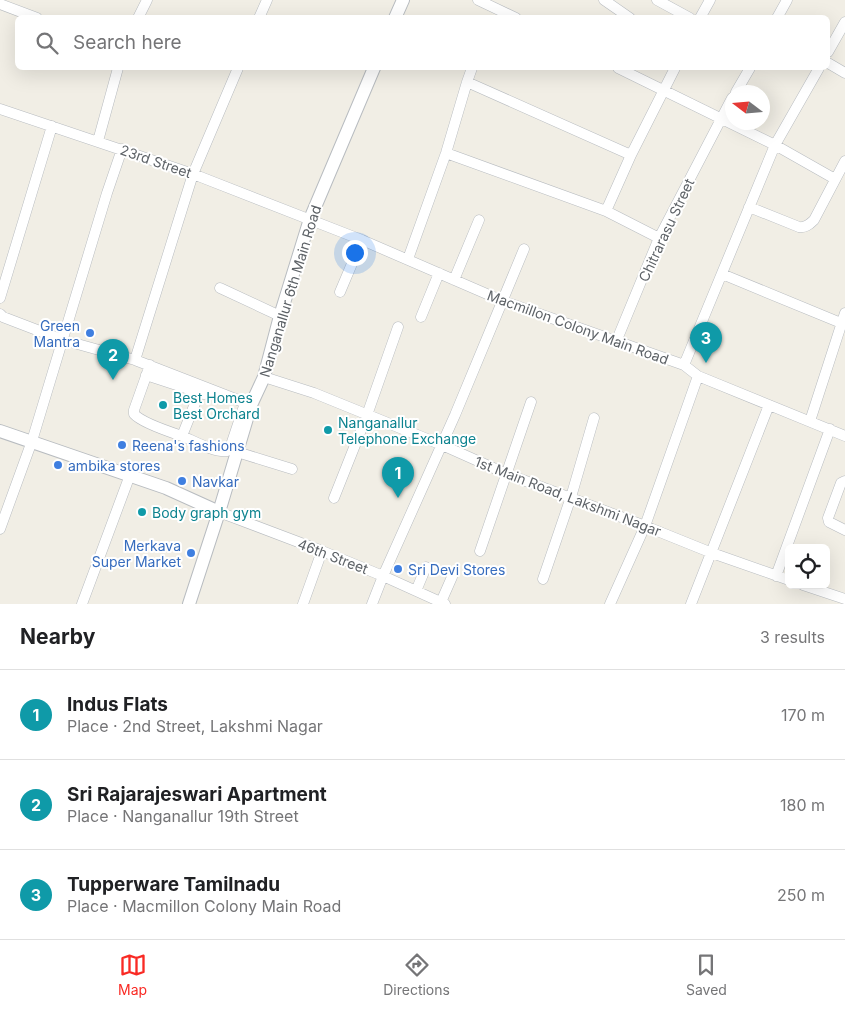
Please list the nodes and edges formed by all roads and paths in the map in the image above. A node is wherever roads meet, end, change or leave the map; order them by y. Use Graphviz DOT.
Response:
graph roads {
  1 [pos="147,0"];
  2 [pos="267,0"];
  3 [pos="403,0"];
  4 [pos="478,0"];
  5 [pos="604,0"];
  6 [pos="657,0"];
  7 [pos="710,0"];
  8 [pos="787,0"];
  9 [pos="0,4"];
  10 [pos="494,7"];
  11 [pos="29,15"];
  12 [pos="140,15"];
  13 [pos="260,15"];
  14 [pos="396,15"];
  15 [pos="491,15"];
  16 [pos="510,15"];
  17 [pos="626,15"];
  18 [pos="684,15"];
  19 [pos="702,15"];
  20 [pos="779,15"];
  21 [pos="845,22"];
  22 [pos="830,48"];
  23 [pos="830,64"];
  24 [pos="117,70"];
  25 [pos="237,70"];
  26 [pos="373,70"];
  27 [pos="471,70"];
  28 [pos="622,70"];
  29 [pos="674,70"];
  30 [pos="749,70"];
  31 [pos="818,70"];
  32 [pos="845,73"];
  33 [pos="466,82"];
  34 [pos="740,85"];
  35 [pos="664,91"];
  36 [pos="0,109"];
  37 [pos="725,111"];
  38 [pos="721,119"];
  39 [pos="52,126"];
  40 [pos="98,141"];
  41 [pos="775,145"];
  42 [pos="122,149"];
  43 [pos="446,153"];
  44 [pos="631,154"];
  45 [pos="845,161"];
  46 [pos="193,174"];
  47 [pos="835,178"];
  48 [pos="749,207"];
  49 [pos="606,211"];
  50 [pos="310,219"];
  51 [pos="479,220"];
  52 [pos="659,238"];
  53 [pos="362,240"];
  54 [pos="524,250"];
  55 [pos="408,259"];
  56 [pos="439,273"];
  57 [pos="722,274"];
  58 [pos="454,280"];
  59 [pos="220,288"];
  60 [pos="340,292"];
  61 [pos="0,298"];
  62 [pos="502,301"];
  63 [pos="0,314"];
  64 [pos="280,316"];
  65 [pos="421,317"];
  66 [pos="843,318"];
  67 [pos="398,327"];
  68 [pos="63,340"];
  69 [pos="616,342"];
  70 [pos="135,360"];
  71 [pos="684,366"];
  72 [pos="148,370"];
  73 [pos="698,376"];
  74 [pos="264,377"];
  75 [pos="201,389"];
  76 [pos="531,402"];
  77 [pos="769,406"];
  78 [pos="248,408"];
  79 [pos="367,415"];
  80 [pos="594,418"];
  81 [pos="810,421"];
  82 [pos="830,429"];
  83 [pos="0,431"];
  84 [pos="182,436"];
  85 [pos="845,436"];
  86 [pos="32,441"];
  87 [pos="442,445"];
  88 [pos="237,452"];
  89 [pos="292,469"];
  90 [pos="507,474"];
  91 [pos="130,475"];
  92 [pos="845,481"];
  93 [pos="571,497"];
  94 [pos="334,498"];
  95 [pos="219,512"];
  96 [pos="645,526"];
  97 [pos="0,529"];
  98 [pos="845,530"];
  99 [pos="322,551"];
  100 [pos="480,551"];
  101 [pos="712,553"];
  102 [pos="426,566"];
  103 [pos="383,576"];
  104 [pos="776,576"];
  105 [pos="452,577"];
  106 [pos="543,579"];
  107 [pos="785,579"];
  108 [pos="815,589"];
  109 [pos="416,591"];
  110 [pos="845,599"];
  111 [pos="443,603"];
  112 [pos="82,604"];
  113 [pos="189,604"];
  114 [pos="303,604"];
  115 [pos="372,604"];
  116 [pos="610,604"];
  117 [pos="691,604"];
  1 -- 12 [label="street"];
  2 -- 13 [label="street"];
  3 -- 14 [label="street"];
  4 -- 10 [label="street"];
  5 -- 17 [label="street"];
  6 -- 18 [label="street"];
  7 -- 19 [label="street"];
  8 -- 20 [label="street"];
  9 -- 11 [label="street"];
  10 -- 15 [label="street"];
  10 -- 16 [label="street"];
  21 -- 22 [label="street"];
  23 -- 32 [label="street"];
  24 -- 40 [label="street"];
  25 -- 46 [label="street"];
  26 -- 50 [label="street, Nanganallur 6th Main Road"];
  27 -- 33 [label="street"];
  28 -- 35 [label="street"];
  29 -- 35 [label="street"];
  30 -- 34 [label="street"];
  31 -- 41 [label="street"];
  33 -- 43 [label="street"];
  33 -- 44 [label="street"];
  35 -- 38 [label="street"];
  35 -- 44 [label="street"];
  36 -- 39 [label="street, 23rd Street"];
  37 -- 38 [label="street, Chitrarasu Street"];
  38 -- 41 [label="street"];
  38 -- 52 [label="street, Chitrarasu Street"];
  39 -- 40 [label="street, 23rd Street"];
  39 -- 61 [label="street"];
  40 -- 42 [label="street, 23rd Street"];
  41 -- 47 [label="street"];
  41 -- 48 [label="street"];
  42 -- 46 [label="street, 23rd Street"];
  42 -- 68 [label="street"];
  43 -- 49 [label="street"];
  43 -- 55 [label="street"];
  44 -- 49 [label="street"];
  45 -- 47 [label="street"];
  46 -- 50 [label="street, 23rd Street"];
  46 -- 70 [label="street"];
  47 -- 48 [label="street"];
  48 -- 57 [label="street"];
  49 -- 52 [label="street"];
  50 -- 53 [label="street, Macmillon Colony Main Road"];
  50 -- 64 [label="street, Nanganallur 6th Main Road"];
  51 -- 58 [label="street"];
  52 -- 69 [label="street, Chitrarasu Street"];
  53 -- 55 [label="street, Macmillon Colony Main Road"];
  53 -- 60 [label="street"];
  54 -- 62 [label="street"];
  55 -- 56 [label="street, Macmillon Colony Main Road"];
  56 -- 58 [label="street, Macmillon Colony Main Road"];
  56 -- 65 [label="street"];
  57 -- 66 [label="street"];
  57 -- 71 [label="street"];
  58 -- 62 [label="street, Macmillon Colony Main Road"];
  59 -- 64 [label="street"];
  62 -- 69 [label="street, Macmillon Colony Main Road"];
  62 -- 87 [label="street"];
  63 -- 68 [label="street"];
  64 -- 74 [label="street, Nanganallur 6th Main Road"];
  66 -- 81 [label="street"];
  67 -- 79 [label="street"];
  68 -- 70 [label="street"];
  68 -- 86 [label="street"];
  69 -- 71 [label="street, Macmillon Colony Main Road"];
  70 -- 72 [label="street"];
  71 -- 73 [label="street, Macmillon Colony Main Road"];
  72 -- 75 [label="street"];
  72 -- 84 [label="street"];
  73 -- 77 [label="street, Macmillon Colony Main Road"];
  73 -- 96 [label="street"];
  74 -- 78 [label="street, Nanganallur 6th Main Road"];
  74 -- 79 [label="street, 1st Main Road, Lakshmi Nagar"];
  75 -- 78 [label="street"];
  75 -- 84 [label="street"];
  76 -- 90 [label="street"];
  77 -- 81 [label="street, Macmillon Colony Main Road"];
  77 -- 101 [label="street"];
  78 -- 84 [label="street"];
  78 -- 88 [label="street, Nanganallur 6th Main Road"];
  79 -- 87 [label="street, 1st Main Road, Lakshmi Nagar"];
  79 -- 94 [label="street"];
  80 -- 93 [label="street"];
  81 -- 82 [label="street, Macmillon Colony Main Road"];
  82 -- 85 [label="street, Macmillon Colony Main Road"];
  82 -- 104 [label="street"];
  83 -- 86 [label="street"];
  86 -- 91 [label="street"];
  86 -- 97 [label="street"];
  87 -- 90 [label="street, 1st Main Road, Lakshmi Nagar"];
  87 -- 103 [label="street"];
  88 -- 89 [label="street"];
  88 -- 95 [label="street, Nanganallur 6th Main Road"];
  90 -- 93 [label="street, 1st Main Road, Lakshmi Nagar"];
  90 -- 100 [label="street"];
  91 -- 95 [label="street"];
  91 -- 112 [label="street"];
  92 -- 98 [label="street"];
  93 -- 96 [label="street, 1st Main Road, Lakshmi Nagar"];
  93 -- 106 [label="street"];
  95 -- 99 [label="street, 46th Street"];
  95 -- 113 [label="street, Nanganallur 6th Main Road"];
  96 -- 101 [label="street, 1st Main Road, Lakshmi Nagar"];
  96 -- 116 [label="street"];
  99 -- 103 [label="street, 46th Street"];
  99 -- 114 [label="street"];
  101 -- 104 [label="street, 1st Main Road, Lakshmi Nagar"];
  101 -- 117 [label="street"];
  102 -- 109 [label="street"];
  103 -- 109 [label="street, 46th Street"];
  103 -- 115 [label="street"];
  104 -- 107 [label="street, 1st Main Road, Lakshmi Nagar"];
  105 -- 111 [label="street"];
  108 -- 110 [label="street"];
  109 -- 111 [label="street, 46th Street"];
}
